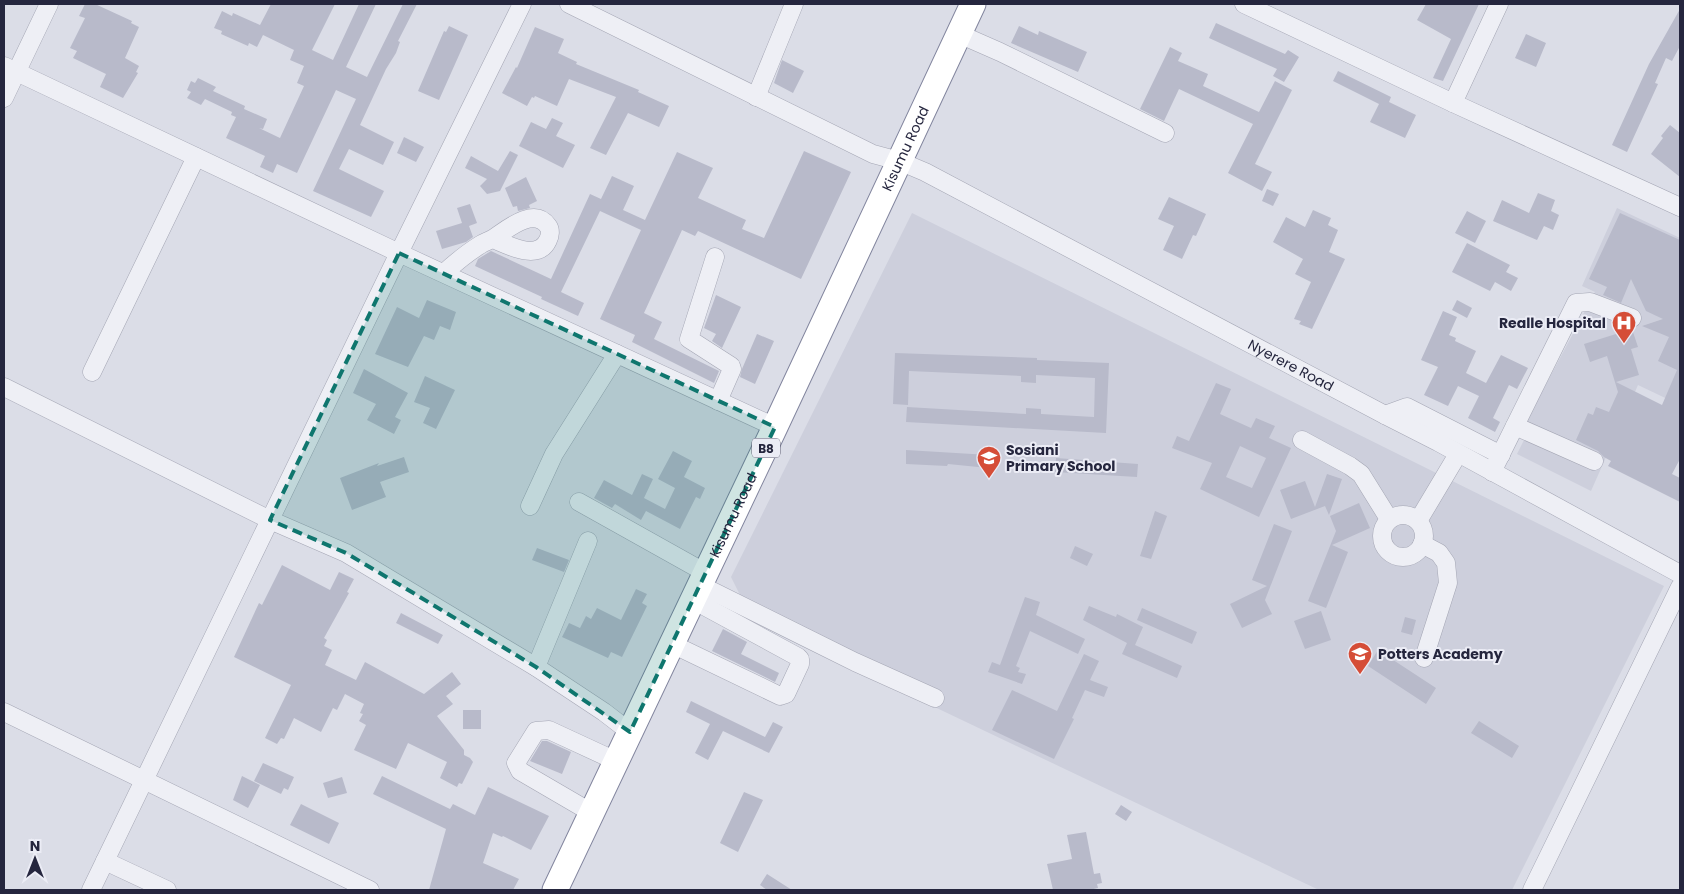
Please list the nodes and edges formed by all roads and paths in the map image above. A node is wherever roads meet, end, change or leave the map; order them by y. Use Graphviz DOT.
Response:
graph roads {
  1 [pos="49,4"];
  2 [pos="522,4"];
  3 [pos="569,4"];
  4 [pos="794,4"];
  5 [pos="973,4"];
  6 [pos="1244,4"];
  7 [pos="1499,4"];
  8 [pos="959,34"];
  9 [pos="10,69"];
  10 [pos="756,97"];
  11 [pos="4,98"];
  12 [pos="1453,103"];
  13 [pos="1164,133"];
  14 [pos="196,157"];
  15 [pos="898,161"];
  16 [pos="1680,207"];
  17 [pos="493,239"];
  18 [pos="399,252"];
  19 [pos="715,257"];
  20 [pos="444,273"];
  21 [pos="1632,318"];
  22 [pos="617,354"];
  23 [pos="92,372"];
  24 [pos="4,387"];
  25 [pos="718,401"];
  26 [pos="1515,426"];
  27 [pos="775,427"];
  28 [pos="1442,435"];
  29 [pos="1302,440"];
  30 [pos="1458,454"];
  31 [pos="1501,455"];
  32 [pos="1594,461"];
  33 [pos="1492,472"];
  34 [pos="579,502"];
  35 [pos="530,506"];
  36 [pos="1389,519"];
  37 [pos="270,520"];
  38 [pos="1418,521"];
  39 [pos="588,541"];
  40 [pos="1422,544"];
  41 [pos="1680,574"];
  42 [pos="699,586"];
  43 [pos="1680,587"];
  44 [pos="672,644"];
  45 [pos="1424,658"];
  46 [pos="536,667"];
  47 [pos="935,698"];
  48 [pos="4,712"];
  49 [pos="630,732"];
  50 [pos="616,761"];
  51 [pos="145,780"];
  52 [pos="592,812"];
  53 [pos="105,861"];
  54 [pos="91,890"];
  55 [pos="166,890"];
  56 [pos="370,890"];
  57 [pos="555,890"];
  58 [pos="1532,890"];
  1 -- 9 [label="street"];
  2 -- 18 [label="street"];
  3 -- 10 [label="street, Nyerere Road"];
  4 -- 10 [label="street"];
  5 -- 8 [label="highway, Kisumu Road / B8"];
  6 -- 12 [label="street"];
  7 -- 12 [label="street"];
  8 -- 13 [label="street"];
  8 -- 15 [label="highway, Kisumu Road / B8"];
  9 -- 11 [label="street"];
  9 -- 14 [label="street"];
  10 -- 15 [label="street, Nyerere Road"];
  12 -- 16 [label="street"];
  14 -- 18 [label="street"];
  14 -- 23 [label="street"];
  15 -- 27 [label="highway, Kisumu Road / B8"];
  15 -- 28 [label="street, Nyerere Road"];
  17 -- 20 [label="street"];
  18 -- 20 [label="street"];
  18 -- 37 [label="street"];
  19 -- 25 [label="street"];
  20 -- 22 [label="street"];
  21 -- 26 [label="street"];
  22 -- 25 [label="street"];
  22 -- 35 [label="street"];
  24 -- 37 [label="street"];
  25 -- 27 [label="street"];
  26 -- 31 [label="street"];
  26 -- 32 [label="street"];
  27 -- 42 [label="highway, Kisumu Road / B8"];
  28 -- 30 [label="street, Nyerere Road"];
  28 -- 31 [label="street"];
  29 -- 36 [label="street"];
  30 -- 33 [label="street, Nyerere Road"];
  30 -- 38 [label="street"];
  31 -- 33 [label="street"];
  33 -- 41 [label="street, Nyerere Road"];
  34 -- 42 [label="street"];
  36 -- 38 [label="street"];
  36 -- 40 [label="street"];
  37 -- 46 [label="street"];
  37 -- 51 [label="street"];
  38 -- 40 [label="street"];
  39 -- 46 [label="street"];
  40 -- 45 [label="street"];
  42 -- 44 [label="highway, Kisumu Road / B8"];
  42 -- 44 [label="street"];
  42 -- 47 [label="street"];
  43 -- 58 [label="street"];
  44 -- 49 [label="highway, Kisumu Road / B8"];
  46 -- 49 [label="street"];
  48 -- 51 [label="street"];
  49 -- 50 [label="highway, Kisumu Road / B8"];
  50 -- 52 [label="highway, Kisumu Road / B8"];
  50 -- 52 [label="street"];
  51 -- 53 [label="street"];
  51 -- 56 [label="street"];
  52 -- 57 [label="highway, Kisumu Road / B8"];
  53 -- 54 [label="street"];
  53 -- 55 [label="street"];
}
